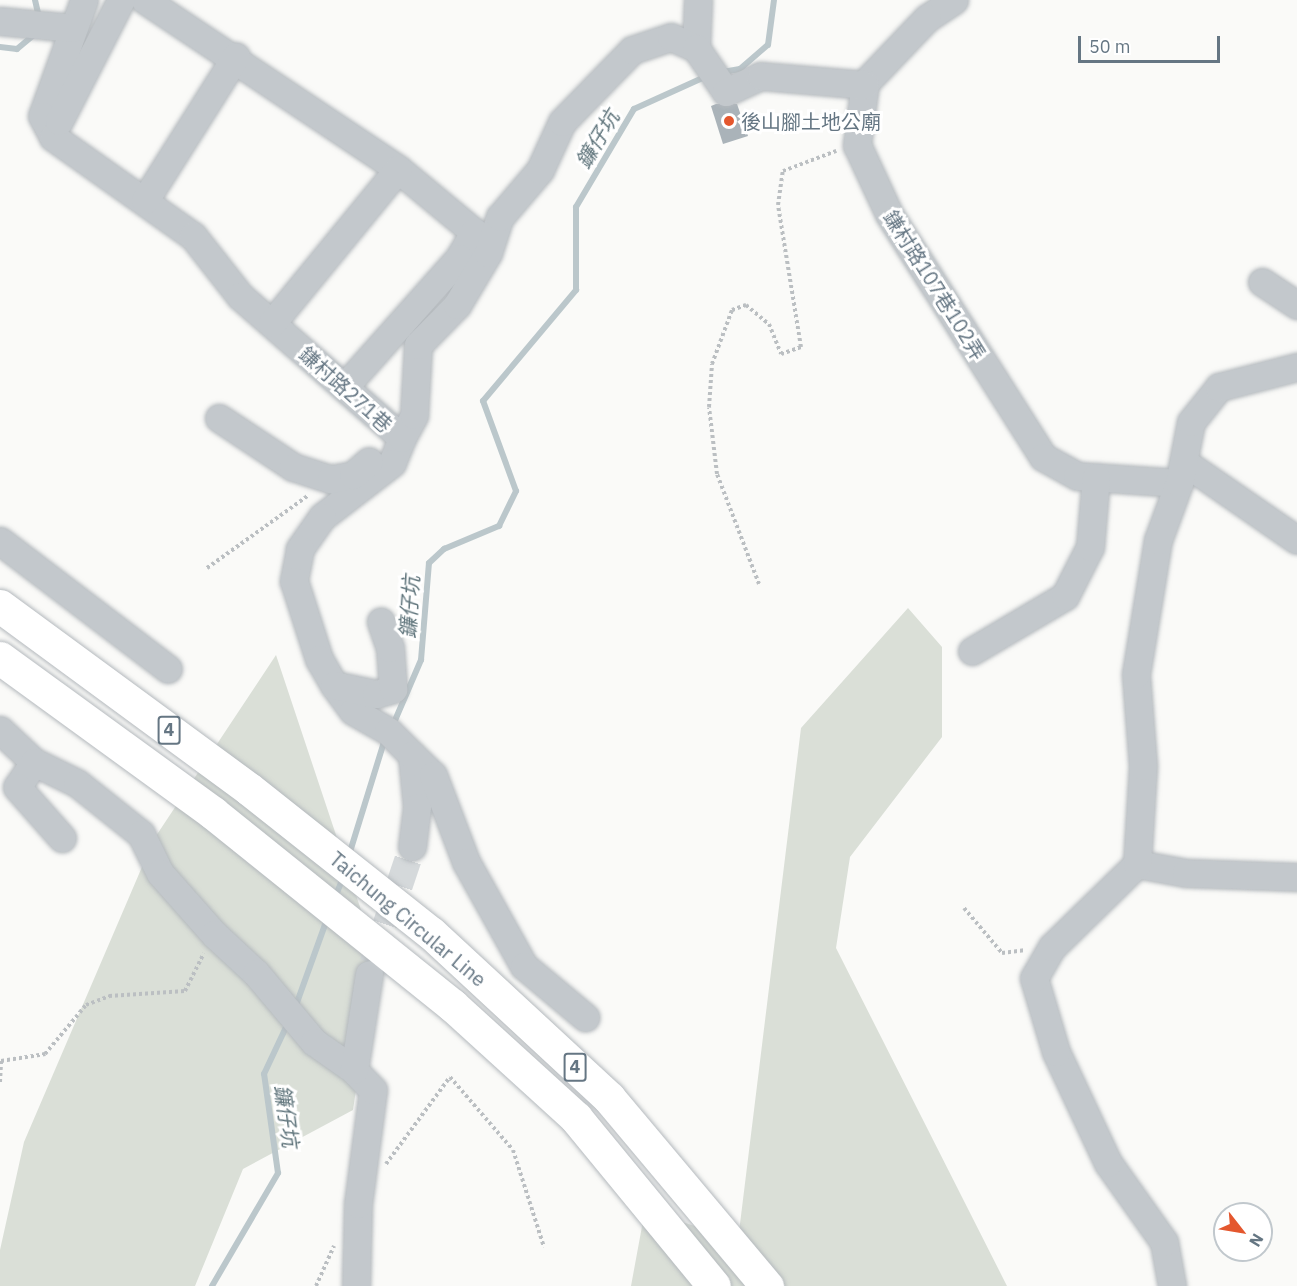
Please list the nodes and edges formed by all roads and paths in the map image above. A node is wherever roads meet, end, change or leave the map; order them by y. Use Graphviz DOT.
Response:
graph roads {
  1 [pos="84,0"];
  2 [pos="121,0"];
  3 [pos="145,0"];
  4 [pos="698,0"];
  5 [pos="954,0"];
  6 [pos="0,18"];
  7 [pos="53,27"];
  8 [pos="696,48"];
  9 [pos="236,57"];
  10 [pos="865,85"];
  11 [pos="53,137"];
  12 [pos="857,145"];
  13 [pos="398,169"];
  14 [pos="145,200"];
  15 [pos="1262,282"];
  16 [pos="1297,305"];
  17 [pos="272,323"];
  18 [pos="1297,367"];
  19 [pos="344,387"];
  20 [pos="219,418"];
  21 [pos="395,432"];
  22 [pos="1181,473"];
  23 [pos="1096,477"];
  24 [pos="331,479"];
  25 [pos="1297,540"];
  26 [pos="0,541"];
  27 [pos="207,568"];
  28 [pos="759,584"];
  29 [pos="0,606"];
  30 [pos="381,622"];
  31 [pos="972,651"];
  32 [pos="0,658"];
  33 [pos="168,669"];
  34 [pos="334,685"];
  35 [pos="0,730"];
  36 [pos="412,755"];
  37 [pos="34,762"];
  38 [pos="62,838"];
  39 [pos="412,847"];
  40 [pos="1137,864"];
  41 [pos="1297,877"];
  42 [pos="964,908"];
  43 [pos="213,934"];
  44 [pos="1052,947"];
  45 [pos="369,974"];
  46 [pos="585,1017"];
  47 [pos="354,1070"];
  48 [pos="450,1077"];
  49 [pos="0,1082"];
  50 [pos="544,1247"];
  51 [pos="357,1286"];
  52 [pos="714,1286"];
  53 [pos="767,1286"];
  54 [pos="1172,1286"];
  1 -- 7 [label="lane"];
  2 -- 11 [label="lane"];
  3 -- 9 [label="lane"];
  4 -- 8 [label="lane"];
  5 -- 10 [label="lane"];
  6 -- 7 [label="lane"];
  7 -- 11 [label="lane"];
  8 -- 10 [label="lane"];
  8 -- 21 [label="lane"];
  9 -- 13 [label="lane"];
  9 -- 14 [label="lane"];
  10 -- 12 [label="lane"];
  11 -- 14 [label="lane, 鎌村路271巷"];
  12 -- 23 [label="lane, 鎌村路107巷102弄"];
  12 -- 28 [label="path"];
  13 -- 17 [label="lane"];
  13 -- 19 [label="lane"];
  14 -- 17 [label="lane, 鎌村路271巷"];
  15 -- 16 [label="lane"];
  17 -- 19 [label="lane, 鎌村路271巷"];
  18 -- 22 [label="lane"];
  19 -- 21 [label="lane, 鎌村路271巷"];
  20 -- 24 [label="lane"];
  21 -- 24 [label="lane"];
  21 -- 34 [label="lane, 鎌村路271巷"];
  22 -- 23 [label="lane, 鎌村路107巷102弄"];
  22 -- 25 [label="lane"];
  22 -- 40 [label="lane"];
  23 -- 31 [label="lane"];
  24 -- 27 [label="path"];
  26 -- 33 [label="lane"];
  29 -- 53 [label="highway, Taichung Circular Line / 4"];
  30 -- 34 [label="lane"];
  32 -- 52 [label="highway, Taichung Circular Line / 4"];
  34 -- 36 [label="lane, 鎌村路271巷"];
  35 -- 37 [label="lane"];
  36 -- 39 [label="lane"];
  36 -- 46 [label="lane, 鎌村路271巷"];
  37 -- 38 [label="lane"];
  37 -- 43 [label="lane"];
  40 -- 41 [label="lane"];
  40 -- 44 [label="lane"];
  42 -- 44 [label="path"];
  43 -- 47 [label="lane"];
  43 -- 49 [label="path"];
  44 -- 54 [label="lane"];
  45 -- 47 [label="lane"];
  47 -- 51 [label="lane"];
  48 -- 50 [label="path"];
}
